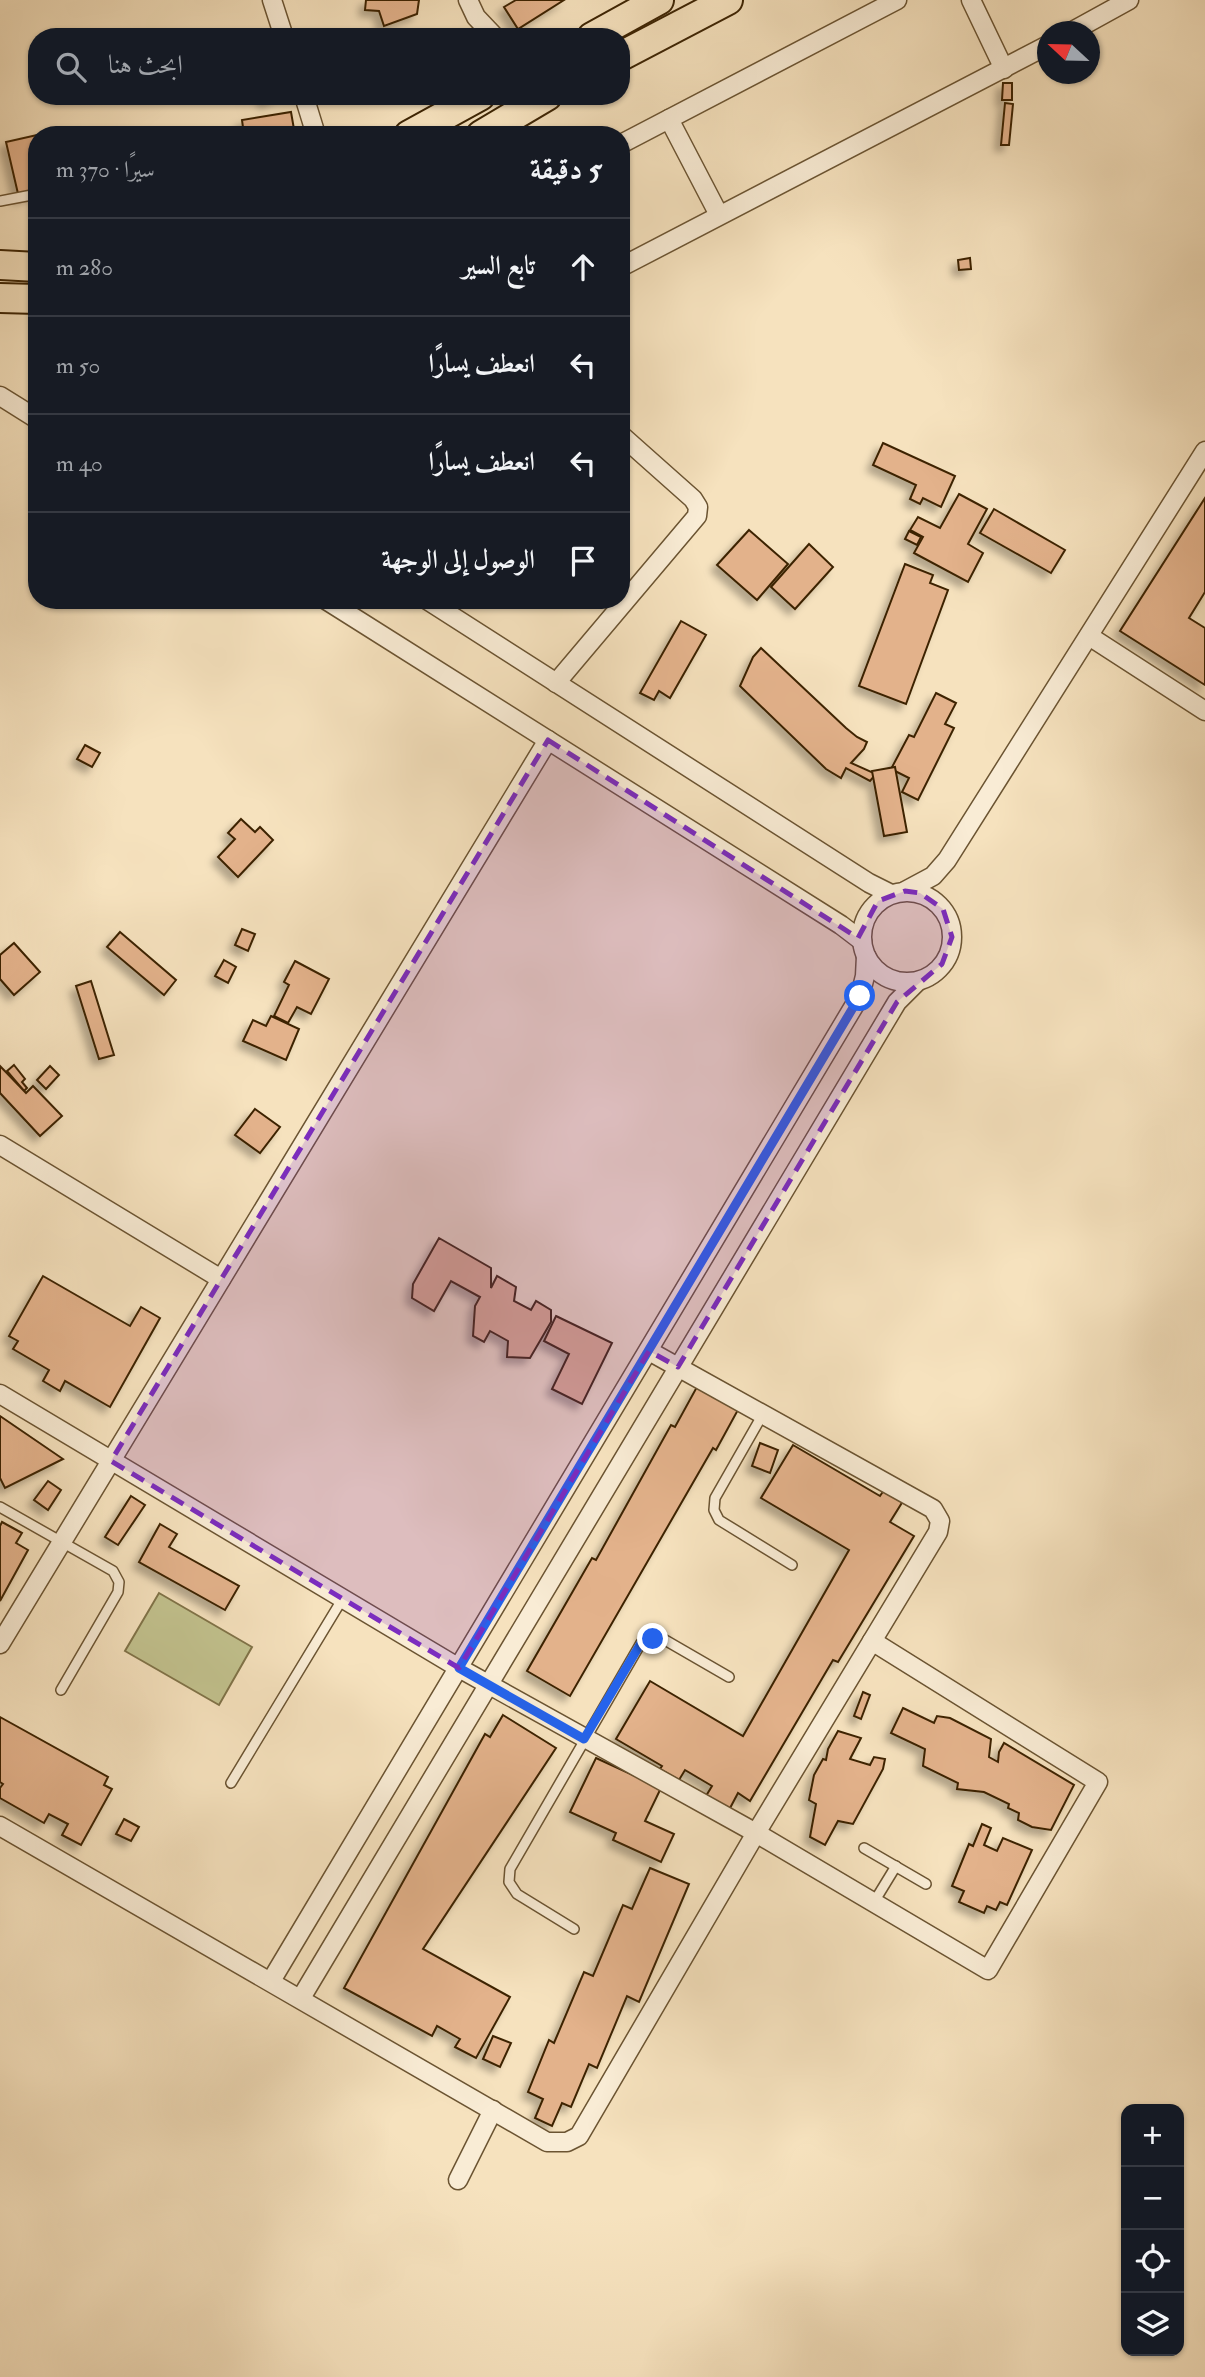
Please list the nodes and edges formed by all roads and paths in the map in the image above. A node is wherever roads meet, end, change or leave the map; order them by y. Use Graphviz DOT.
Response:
graph roads {
  1 [pos="272,0"];
  2 [pos="468,0"];
  3 [pos="659,0"];
  4 [pos="728,0"];
  5 [pos="897,0"];
  6 [pos="971,0"];
  7 [pos="1129,0"];
  8 [pos="1091,21"];
  9 [pos="281,28"];
  10 [pos="486,28"];
  11 [pos="608,28"];
  12 [pos="1037,50"];
  13 [pos="630,52"];
  14 [pos="1004,69"];
  15 [pos="307,105"];
  16 [pos="464,105"];
  17 [pos="532,105"];
  18 [pos="669,119"];
  19 [pos="313,126"];
  20 [pos="425,126"];
  21 [pos="496,126"];
  22 [pos="630,139"];
  23 [pos="28,196"];
  24 [pos="0,201"];
  25 [pos="719,215"];
  26 [pos="630,262"];
  27 [pos="0,265"];
  28 [pos="28,267"];
  29 [pos="0,298"];
  30 [pos="28,299"];
  31 [pos="0,396"];
  32 [pos="28,413"];
  33 [pos="630,443"];
  34 [pos="1205,451"];
  35 [pos="630,595"];
  36 [pos="340,609"];
  37 [pos="441,609"];
  38 [pos="618,609"];
  39 [pos="1088,636"];
  40 [pos="556,683"];
  41 [pos="1205,711"];
  42 [pos="548,740"];
  43 [pos="947,860"];
  44 [pos="898,893"];
  45 [pos="943,909"];
  46 [pos="864,949"];
  47 [pos="918,981"];
  48 [pos="0,1145"];
  49 [pos="221,1279"];
  50 [pos="649,1350"];
  51 [pos="678,1367"];
  52 [pos="0,1394"];
  53 [pos="763,1414"];
  54 [pos="111,1461"];
  55 [pos="0,1507"];
  56 [pos="62,1542"];
  57 [pos="792,1565"];
  58 [pos="342,1598"];
  59 [pos="872,1642"];
  60 [pos="0,1644"];
  61 [pos="459,1668"];
  62 [pos="729,1677"];
  63 [pos="488,1685"];
  64 [pos="61,1690"];
  65 [pos="584,1739"];
  66 [pos="231,1783"];
  67 [pos="0,1826"];
  68 [pos="756,1833"];
  69 [pos="864,1848"];
  70 [pos="896,1866"];
  71 [pos="926,1884"];
  72 [pos="874,1902"];
  73 [pos="305,1927"];
  74 [pos="574,1929"];
  75 [pos="333,1944"];
  76 [pos="271,1981"];
  77 [pos="301,1998"];
  78 [pos="493,2110"];
  79 [pos="458,2180"];
  1 -- 9 [label="street"];
  2 -- 10 [label="street"];
  3 -- 11 [label="highway"];
  4 -- 13 [label="highway"];
  5 -- 18 [label="street"];
  6 -- 14 [label="street"];
  7 -- 8 [label="street"];
  12 -- 14 [label="street"];
  14 -- 25 [label="street"];
  15 -- 19 [label="street"];
  16 -- 20 [label="highway"];
  17 -- 21 [label="highway"];
  18 -- 22 [label="street"];
  18 -- 25 [label="street"];
  23 -- 24 [label="lane"];
  25 -- 26 [label="street"];
  27 -- 28 [label="highway"];
  29 -- 30 [label="highway"];
  31 -- 32 [label="street"];
  33 -- 35 [label="street"];
  34 -- 39 [label="street"];
  36 -- 42 [label="street"];
  37 -- 40 [label="street"];
  38 -- 40 [label="street"];
  39 -- 41 [label="street"];
  39 -- 43 [label="street"];
  40 -- 44 [label="street"];
  42 -- 46 [label="street"];
  42 -- 49 [label="street"];
  43 -- 44 [label="street"];
  43 -- 45 [label="street"];
  44 -- 45 [label="street"];
  44 -- 46 [label="street"];
  45 -- 47 [label="street"];
  46 -- 47 [label="street"];
  46 -- 50 [label="street"];
  47 -- 51 [label="street"];
  48 -- 49 [label="street"];
  49 -- 54 [label="street"];
  50 -- 51 [label="street"];
  50 -- 61 [label="street"];
  51 -- 53 [label="street"];
  51 -- 63 [label="street"];
  52 -- 54 [label="street"];
  53 -- 57 [label="lane"];
  53 -- 59 [label="street"];
  54 -- 56 [label="street"];
  54 -- 58 [label="street"];
  55 -- 56 [label="lane"];
  56 -- 60 [label="street"];
  56 -- 64 [label="lane"];
  58 -- 61 [label="street"];
  58 -- 66 [label="lane"];
  59 -- 68 [label="street"];
  59 -- 72 [label="street"];
  61 -- 63 [label="street"];
  61 -- 73 [label="street"];
  62 -- 65 [label="lane"];
  63 -- 65 [label="street"];
  63 -- 75 [label="street"];
  65 -- 68 [label="street"];
  65 -- 74 [label="lane"];
  67 -- 76 [label="street"];
  68 -- 72 [label="street"];
  68 -- 78 [label="street"];
  69 -- 70 [label="lane"];
  70 -- 71 [label="lane"];
  70 -- 72 [label="lane"];
  73 -- 75 [label="street"];
  73 -- 76 [label="street"];
  75 -- 77 [label="street"];
  76 -- 77 [label="street"];
  77 -- 78 [label="street"];
  78 -- 79 [label="street"];
}
